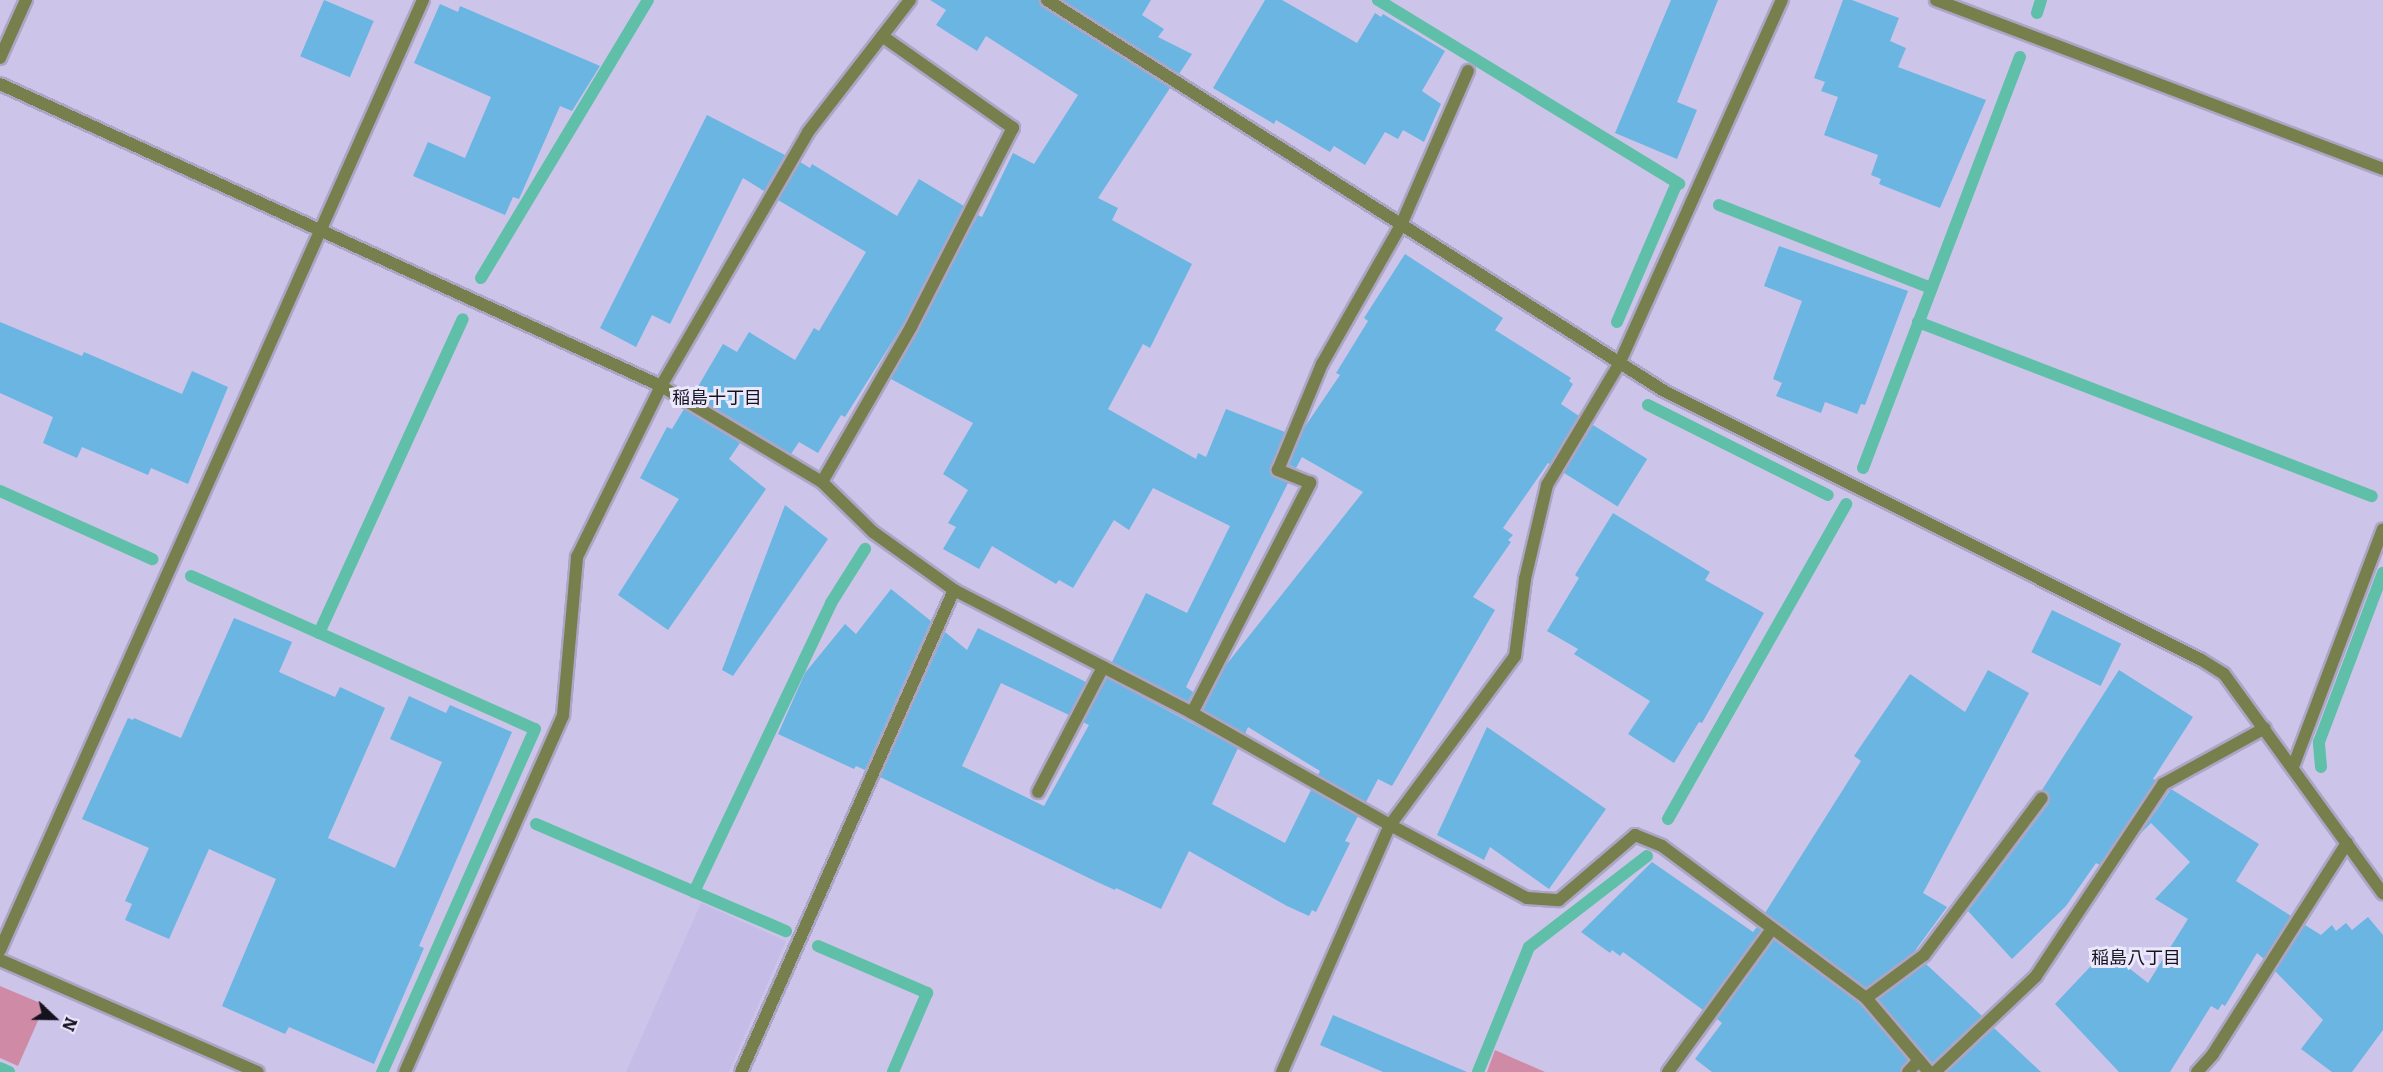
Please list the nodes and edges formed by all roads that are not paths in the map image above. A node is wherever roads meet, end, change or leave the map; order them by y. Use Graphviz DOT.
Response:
graph roads {
  1 [pos="26,0"];
  2 [pos="423,0"];
  3 [pos="910,0"];
  4 [pos="1047,0"];
  5 [pos="1782,0"];
  6 [pos="1936,0"];
  7 [pos="882,36"];
  8 [pos="0,58"];
  9 [pos="1468,70"];
  10 [pos="0,84"];
  11 [pos="2383,169"];
  12 [pos="1401,225"];
  13 [pos="321,228"];
  14 [pos="1619,364"];
  15 [pos="661,386"];
  16 [pos="822,482"];
  17 [pos="2383,529"];
  18 [pos="954,590"];
  19 [pos="1103,667"];
  20 [pos="1192,713"];
  21 [pos="2265,728"];
  22 [pos="2293,767"];
  23 [pos="1038,792"];
  24 [pos="2042,798"];
  25 [pos="1390,825"];
  26 [pos="2347,843"];
  27 [pos="2383,894"];
  28 [pos="1772,929"];
  29 [pos="0,950"];
  30 [pos="0,960"];
  31 [pos="1866,998"];
  32 [pos="1919,1060"];
  33 [pos="258,1072"];
  34 [pos="405,1072"];
  35 [pos="741,1072"];
  36 [pos="1282,1072"];
  37 [pos="1668,1072"];
  38 [pos="1908,1072"];
  39 [pos="1929,1072"];
  40 [pos="1935,1072"];
  41 [pos="2197,1072"];
  1 -- 8 [label="street"];
  2 -- 13 [label="street"];
  3 -- 7 [label="street"];
  4 -- 12 [label="street"];
  5 -- 14 [label="street"];
  6 -- 11 [label="street"];
  7 -- 15 [label="street"];
  7 -- 16 [label="street"];
  9 -- 12 [label="street"];
  10 -- 13 [label="street"];
  12 -- 14 [label="street"];
  12 -- 20 [label="street"];
  13 -- 15 [label="street"];
  13 -- 29 [label="street"];
  14 -- 21 [label="street"];
  14 -- 25 [label="street"];
  15 -- 16 [label="street"];
  15 -- 34 [label="street"];
  16 -- 18 [label="street"];
  17 -- 22 [label="street"];
  18 -- 19 [label="street"];
  18 -- 35 [label="street"];
  19 -- 20 [label="street"];
  19 -- 23 [label="street"];
  20 -- 25 [label="street"];
  21 -- 22 [label="street"];
  21 -- 40 [label="street"];
  22 -- 26 [label="street"];
  24 -- 31 [label="street"];
  25 -- 28 [label="street"];
  25 -- 36 [label="street"];
  26 -- 27 [label="street"];
  26 -- 41 [label="street"];
  28 -- 31 [label="street"];
  28 -- 37 [label="street"];
  30 -- 33 [label="street"];
  31 -- 32 [label="street"];
  32 -- 38 [label="street"];
  32 -- 39 [label="street"];
}
